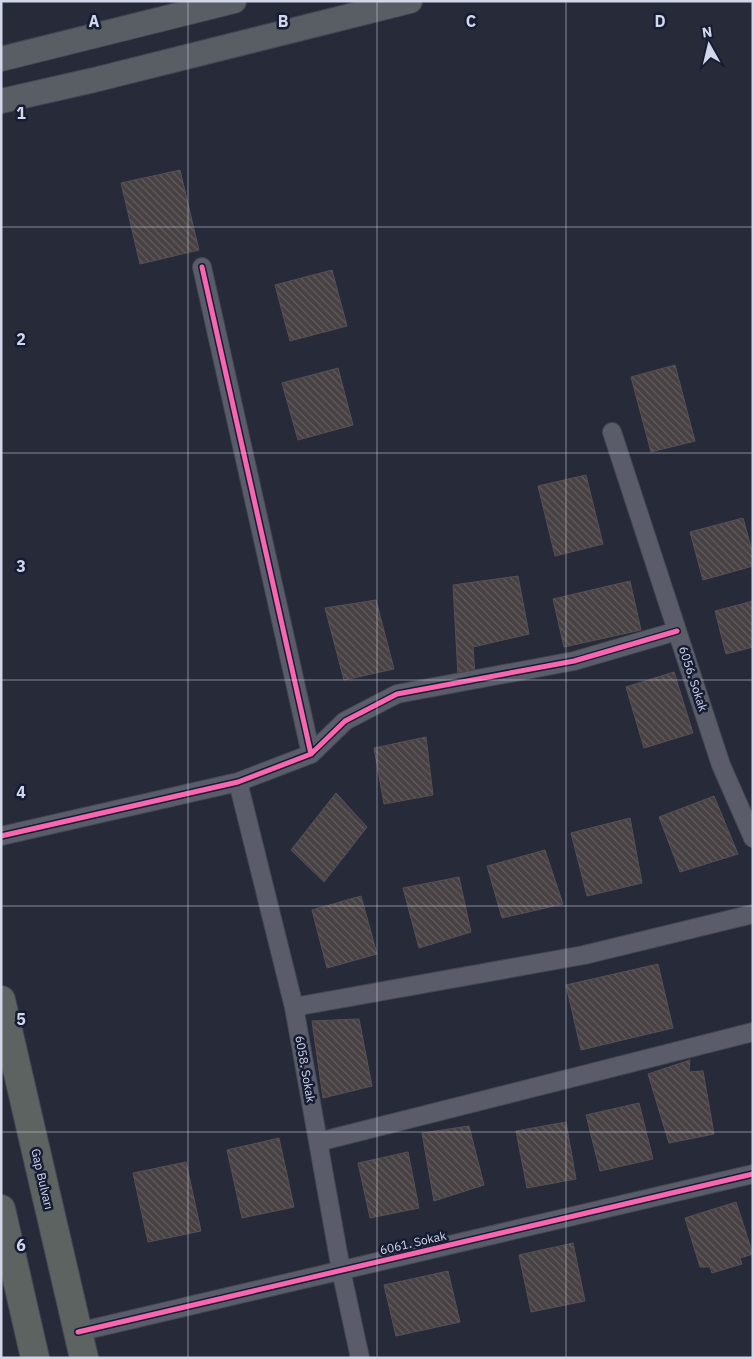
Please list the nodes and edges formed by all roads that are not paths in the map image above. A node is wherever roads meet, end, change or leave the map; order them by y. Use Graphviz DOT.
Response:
graph roads {
  1 [pos="234,1"];
  2 [pos="410,1"];
  3 [pos="43,50"];
  4 [pos="1,52"];
  5 [pos="1,59"];
  6 [pos="94,80"];
  7 [pos="1,101"];
  8 [pos="1,119"];
  9 [pos="202,267"];
  10 [pos="612,432"];
  11 [pos="677,631"];
  12 [pos="311,754"];
  13 [pos="238,782"];
  14 [pos="1,836"];
  15 [pos="753,838"];
  16 [pos="753,914"];
  17 [pos="1,1000"];
  18 [pos="294,1007"];
  19 [pos="753,1032"];
  20 [pos="318,1142"];
  21 [pos="753,1174"];
  22 [pos="1,1209"];
  23 [pos="341,1270"];
  24 [pos="78,1332"];
  25 [pos="35,1358"];
  26 [pos="84,1358"];
  27 [pos="360,1358"];
  1 -- 3 [label="main road"];
  2 -- 6 [label="main road"];
  3 -- 4 [label="main road"];
  3 -- 5 [label="main road"];
  6 -- 7 [label="main road"];
  6 -- 8 [label="main road"];
  9 -- 12 [label="street"];
  10 -- 11 [label="street, 6056. Sokak"];
  11 -- 12 [label="street"];
  11 -- 15 [label="street, 6056. Sokak"];
  12 -- 13 [label="street"];
  13 -- 14 [label="street"];
  13 -- 18 [label="street, 6058. Sokak"];
  16 -- 18 [label="street"];
  17 -- 24 [label="highway, Gap Bulvarı"];
  18 -- 20 [label="street, 6058. Sokak"];
  19 -- 20 [label="street"];
  20 -- 23 [label="street, 6058. Sokak"];
  21 -- 23 [label="street, 6061. Sokak"];
  22 -- 25 [label="highway"];
  23 -- 24 [label="street, 6061. Sokak"];
  23 -- 27 [label="street, 6058. Sokak"];
  24 -- 26 [label="highway, Gap Bulvarı"];
}
